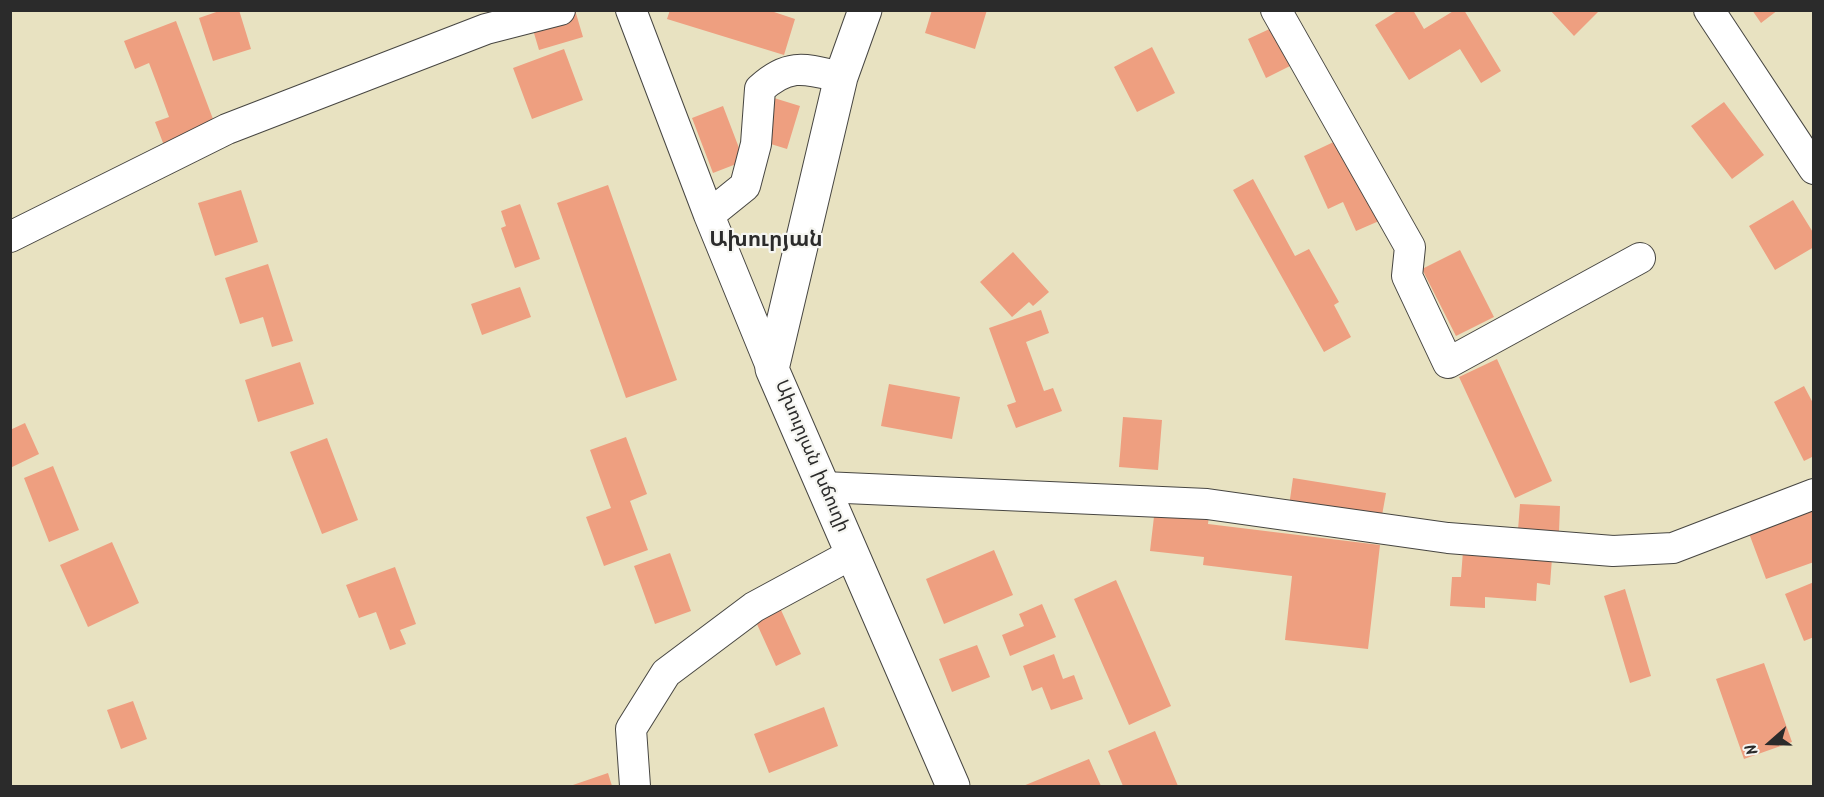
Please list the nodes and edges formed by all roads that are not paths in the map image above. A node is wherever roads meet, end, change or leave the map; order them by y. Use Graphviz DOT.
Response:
graph roads {
  1 [pos="560,10"];
  2 [pos="631,10"];
  3 [pos="865,10"];
  4 [pos="1276,10"];
  5 [pos="1710,10"];
  6 [pos="841,77"];
  7 [pos="1814,169"];
  8 [pos="709,215"];
  9 [pos="10,237"];
  10 [pos="1640,258"];
  11 [pos="772,369"];
  12 [pos="823,487"];
  13 [pos="1814,494"];
  14 [pos="852,554"];
  15 [pos="635,786"];
  16 [pos="953,786"];
  1 -- 9 [label="street"];
  2 -- 8 [label="street"];
  3 -- 6 [label="main road, Ախուրյան խճուղի"];
  4 -- 10 [label="street"];
  5 -- 7 [label="street"];
  6 -- 8 [label="street"];
  6 -- 11 [label="main road, Ախուրյան խճուղի"];
  8 -- 11 [label="street"];
  11 -- 12 [label="main road, Ախուրյան խճուղի"];
  12 -- 13 [label="street"];
  12 -- 14 [label="main road, Ախուրյան խճուղի"];
  14 -- 15 [label="street"];
  14 -- 16 [label="main road, Ախուրյան խճուղի"];
}
